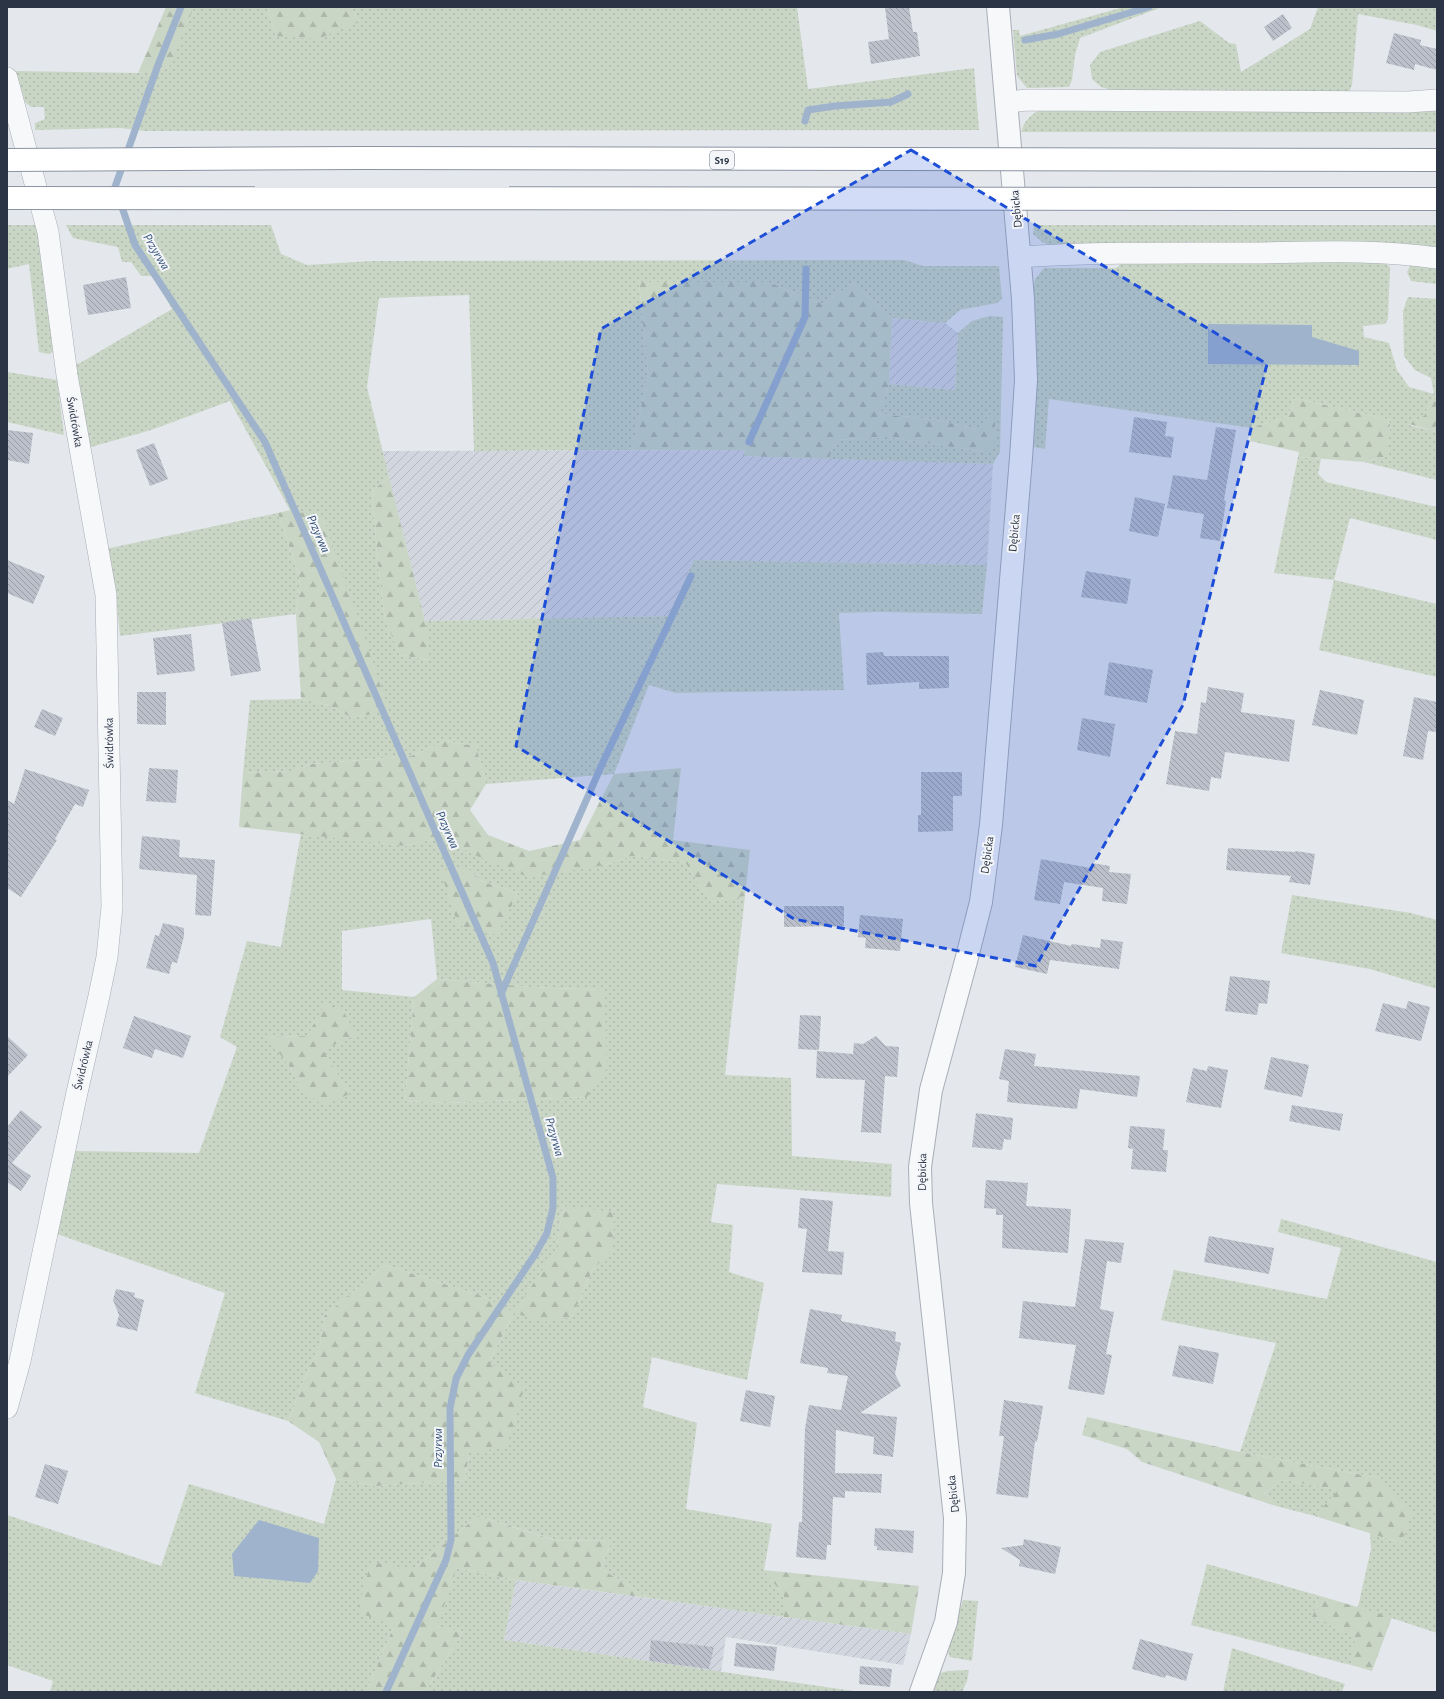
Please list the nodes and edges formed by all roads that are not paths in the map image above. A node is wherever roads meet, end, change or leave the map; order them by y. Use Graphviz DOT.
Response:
graph roads {
  1 [pos="998,7"];
  2 [pos="7,78"];
  3 [pos="1437,100"];
  4 [pos="1007,102"];
  5 [pos="7,160"];
  6 [pos="1437,160"];
  7 [pos="7,198"];
  8 [pos="1437,199"];
  9 [pos="1020,257"];
  10 [pos="1430,257"];
  11 [pos="7,1408"];
  12 [pos="921,1692"];
  1 -- 4 [label="street, Dębicka"];
  2 -- 11 [label="street, Świdrówka"];
  3 -- 4 [label="street"];
  4 -- 9 [label="street, Dębicka"];
  5 -- 6 [label="highway, S19, bridge"];
  7 -- 8 [label="highway, bridge"];
  9 -- 10 [label="street"];
  9 -- 12 [label="street, Dębicka"];
}
